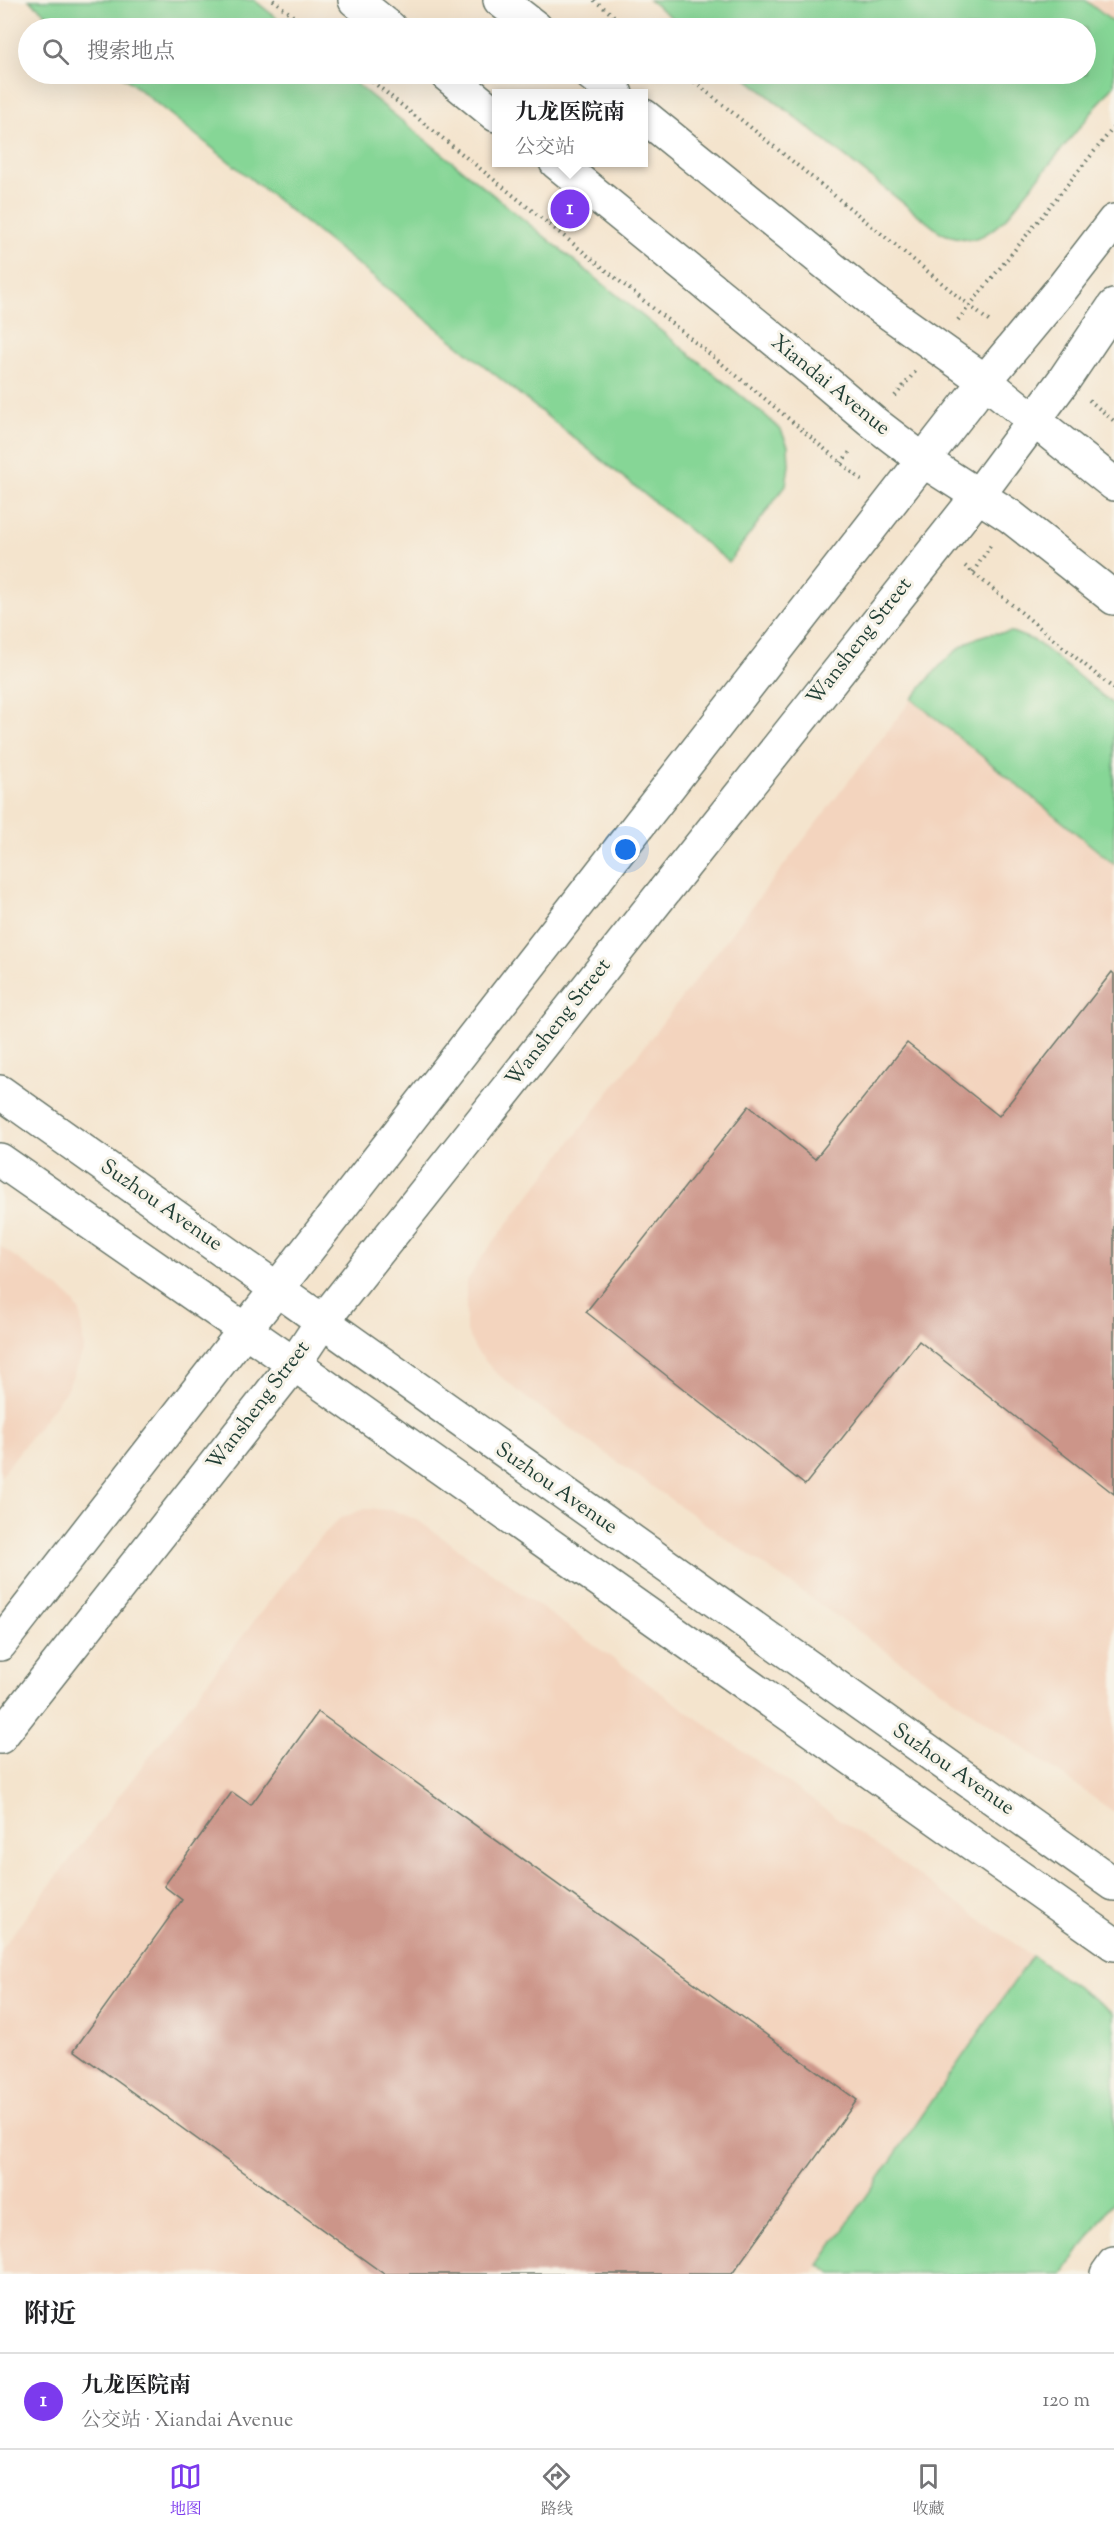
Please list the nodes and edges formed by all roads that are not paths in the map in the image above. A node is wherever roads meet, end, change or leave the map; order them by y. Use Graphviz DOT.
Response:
graph roads {
  1 [pos="355,0"];
  2 [pos="500,0"];
  3 [pos="378,18"];
  4 [pos="523,18"];
  5 [pos="458,84"];
  6 [pos="492,112"];
  7 [pos="648,119"];
  8 [pos="562,167"];
  9 [pos="1114,221"];
  10 [pos="1114,306"];
  11 [pos="985,381"];
  12 [pos="1035,419"];
  13 [pos="924,461"];
  14 [pos="1114,484"];
  15 [pos="977,497"];
  16 [pos="1114,598"];
  17 [pos="0,1092"];
  18 [pos="0,1160"];
  19 [pos="277,1289"];
  20 [pos="322,1322"];
  21 [pos="244,1330"];
  22 [pos="294,1364"];
  23 [pos="0,1644"];
  24 [pos="0,1737"];
  25 [pos="1114,1884"];
  26 [pos="1114,1944"];
  27 [pos="1114,2264"];
  28 [pos="1107,2274"];
  1 -- 3 [label="main road"];
  2 -- 4 [label="main road"];
  5 -- 6 [label="main road"];
  7 -- 11 [label="main road"];
  8 -- 13 [label="main road, Xiandai Avenue"];
  9 -- 11 [label="main road"];
  10 -- 12 [label="main road, Wansheng Street"];
  11 -- 12 [label="main road"];
  11 -- 13 [label="main road"];
  12 -- 14 [label="main road"];
  12 -- 15 [label="main road, Wansheng Street"];
  13 -- 15 [label="main road, Xiandai Avenue"];
  13 -- 19 [label="main road"];
  15 -- 16 [label="main road, Xiandai Avenue"];
  15 -- 20 [label="main road, Wansheng Street"];
  17 -- 19 [label="main road, Suzhou Avenue"];
  18 -- 21 [label="main road"];
  19 -- 20 [label="main road, Suzhou Avenue"];
  19 -- 21 [label="main road"];
  20 -- 22 [label="main road, Wansheng Street"];
  20 -- 25 [label="main road, Suzhou Avenue"];
  21 -- 22 [label="main road"];
  21 -- 23 [label="main road"];
  22 -- 24 [label="main road, Wansheng Street"];
  22 -- 26 [label="main road"];
  27 -- 28 [label="main road"];
}
